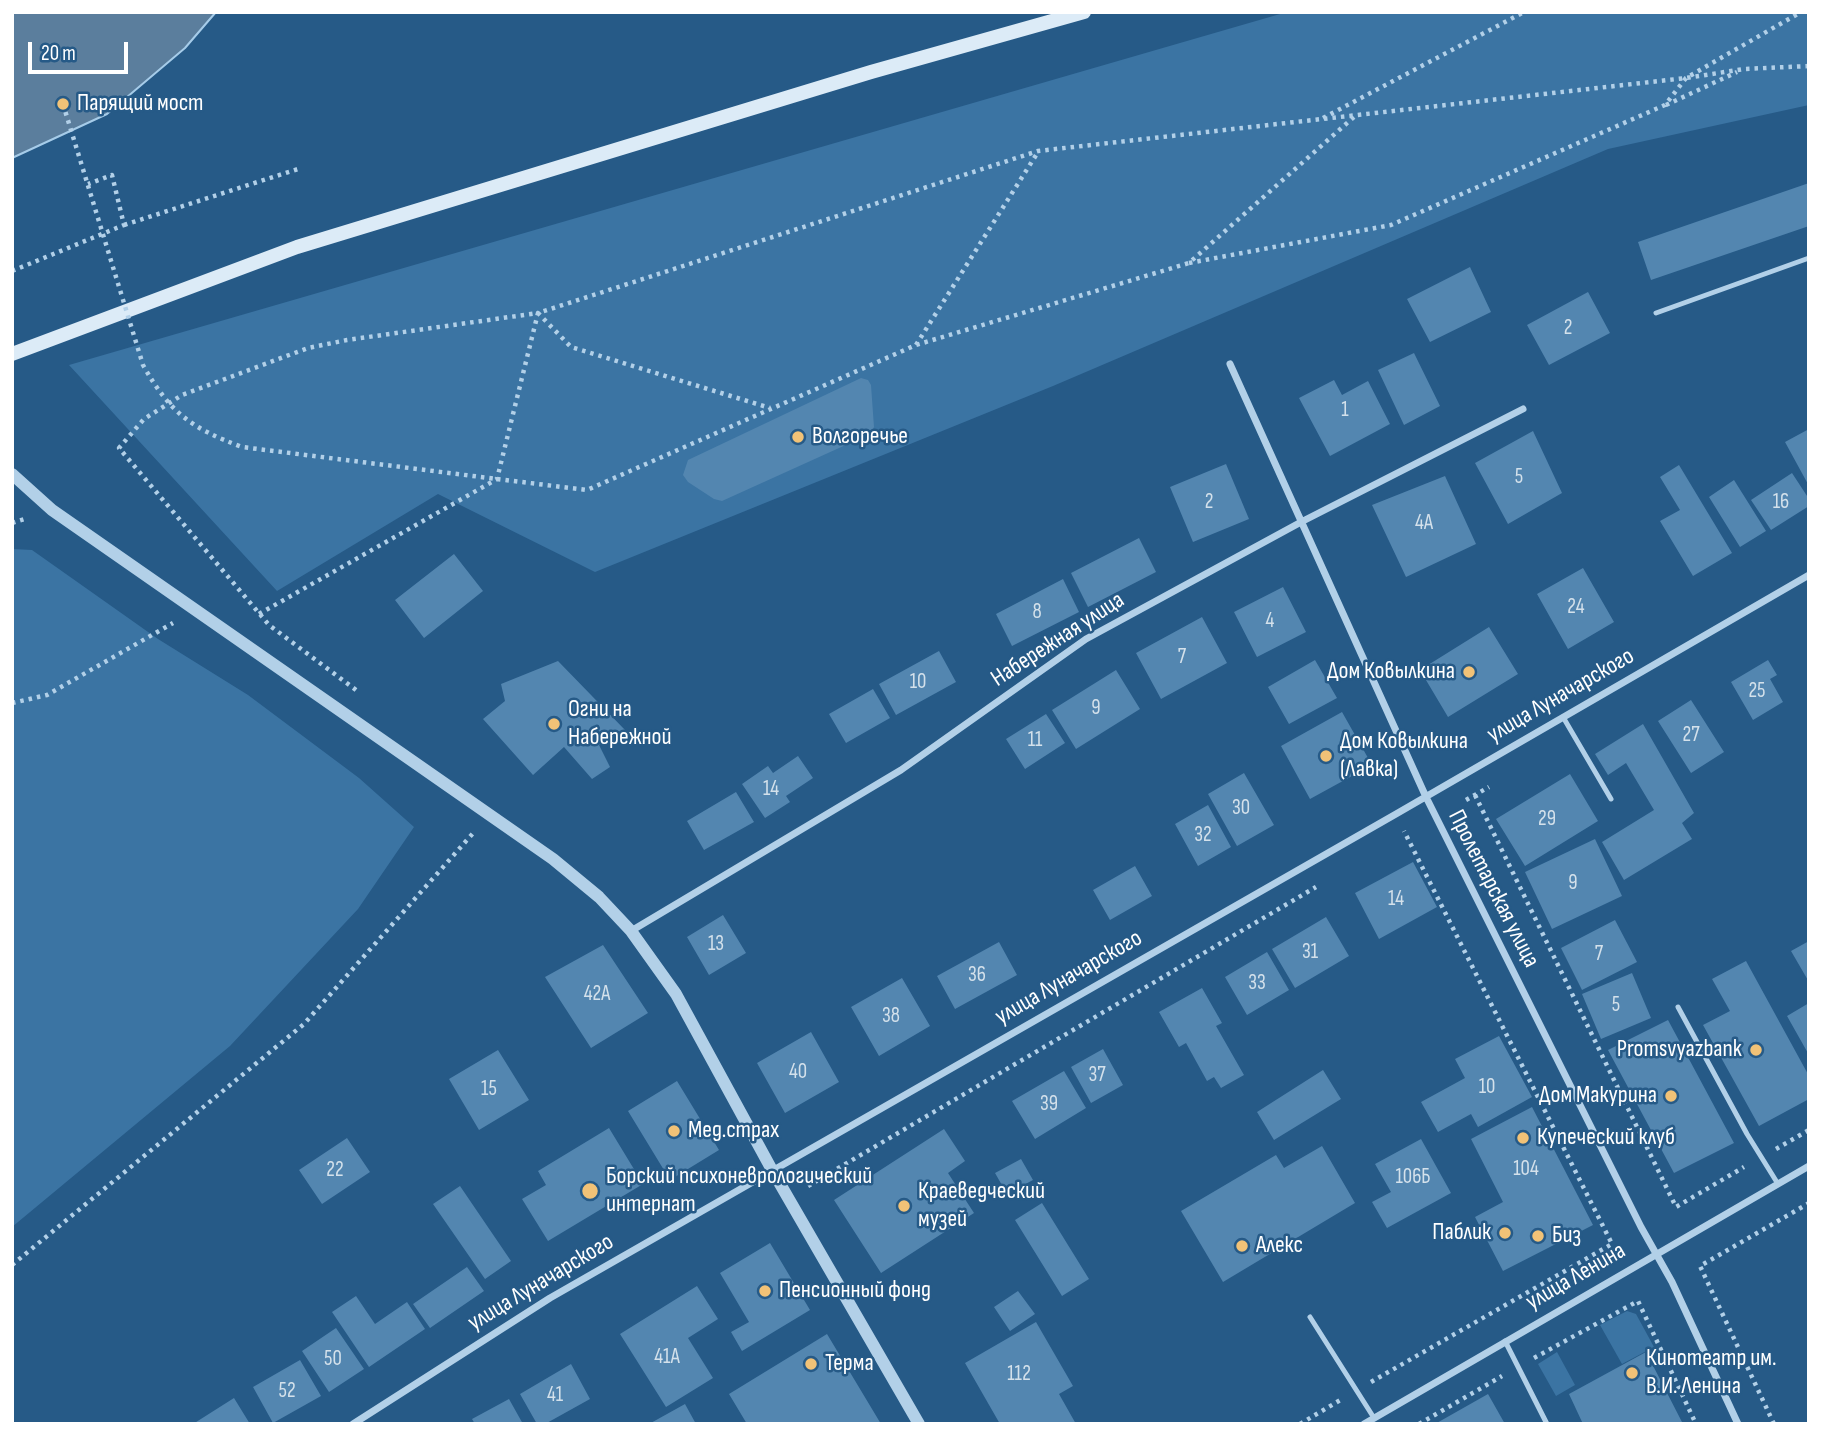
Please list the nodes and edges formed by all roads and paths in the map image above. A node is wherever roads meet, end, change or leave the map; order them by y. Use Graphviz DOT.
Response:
graph roads {
  1 [pos="1084,12"];
  2 [pos="1524,12"];
  3 [pos="1801,12"];
  4 [pos="1809,66"];
  5 [pos="1744,69"];
  6 [pos="1686,78"];
  7 [pos="63,104"];
  8 [pos="1665,105"];
  9 [pos="1356,116"];
  10 [pos="1319,120"];
  11 [pos="1038,152"];
  12 [pos="298,169"];
  13 [pos="88,184"];
  14 [pos="124,225"];
  15 [pos="1809,258"];
  16 [pos="1189,263"];
  17 [pos="12,271"];
  18 [pos="538,313"];
  19 [pos="1656,313"];
  20 [pos="916,345"];
  21 [pos="12,354"];
  22 [pos="1230,364"];
  23 [pos="770,408"];
  24 [pos="1522,409"];
  25 [pos="12,474"];
  26 [pos="497,479"];
  27 [pos="1303,521"];
  28 [pos="1809,576"];
  29 [pos="196,610"];
  30 [pos="259,614"];
  31 [pos="365,697"];
  32 [pos="12,703"];
  33 [pos="1563,717"];
  34 [pos="1464,775"];
  35 [pos="1426,797"];
  36 [pos="1611,799"];
  37 [pos="1396,814"];
  38 [pos="489,815"];
  39 [pos="1406,834"];
  40 [pos="1394,841"];
  41 [pos="1322,883"];
  42 [pos="631,931"];
  43 [pos="1678,1007"];
  44 [pos="792,1159"];
  45 [pos="1809,1166"];
  46 [pos="772,1170"];
  47 [pos="1777,1184"];
  48 [pos="804,1188"];
  49 [pos="807,1195"];
  50 [pos="1809,1203"];
  51 [pos="1676,1207"];
  52 [pos="1656,1254"];
  53 [pos="12,1265"];
  54 [pos="1310,1317"];
  55 [pos="1505,1341"];
  56 [pos="1518,1367"];
  57 [pos="1357,1391"];
  58 [pos="1374,1418"];
  59 [pos="353,1424"];
  60 [pos="919,1424"];
  61 [pos="1300,1424"];
  62 [pos="1364,1424"];
  63 [pos="1419,1424"];
  64 [pos="1547,1424"];
  65 [pos="1696,1424"];
  66 [pos="1738,1424"];
  67 [pos="1774,1424"];
  1 -- 21 [label="main road"];
  2 -- 10 [label="path"];
  3 -- 6 [label="path"];
  4 -- 5 [label="path"];
  5 -- 6 [label="path"];
  5 -- 8 [label="path"];
  6 -- 8 [label="path"];
  6 -- 9 [label="path"];
  7 -- 13 [label="path, bridge"];
  8 -- 16 [label="path"];
  9 -- 10 [label="path"];
  9 -- 16 [label="path"];
  10 -- 11 [label="path"];
  11 -- 18 [label="path"];
  11 -- 20 [label="path"];
  12 -- 14 [label="path"];
  13 -- 14 [label="path"];
  13 -- 26 [label="path, bridge"];
  14 -- 17 [label="path"];
  15 -- 19 [label="lane"];
  16 -- 20 [label="path"];
  18 -- 23 [label="path"];
  18 -- 26 [label="path"];
  18 -- 30 [label="path"];
  20 -- 23 [label="path"];
  22 -- 27 [label="street, Пролетарская улица"];
  23 -- 26 [label="path"];
  24 -- 27 [label="street, Набережная улица"];
  25 -- 29 [label="street"];
  26 -- 30 [label="path"];
  27 -- 35 [label="street, Пролетарская улица"];
  27 -- 42 [label="street, Набережная улица"];
  28 -- 33 [label="street, улица Луначарского"];
  29 -- 32 [label="path"];
  29 -- 38 [label="street"];
  30 -- 31 [label="path"];
  33 -- 34 [label="street, улица Луначарского"];
  33 -- 36 [label="lane"];
  34 -- 35 [label="street, улица Луначарского"];
  34 -- 51 [label="path"];
  35 -- 37 [label="street, улица Луначарского"];
  35 -- 52 [label="street, Пролетарская улица"];
  37 -- 39 [label="path"];
  37 -- 44 [label="street, улица Луначарского"];
  38 -- 42 [label="street"];
  38 -- 53 [label="path"];
  39 -- 40 [label="path"];
  39 -- 57 [label="path"];
  41 -- 48 [label="path"];
  42 -- 46 [label="street"];
  43 -- 47 [label="lane"];
  44 -- 46 [label="street, улица Луначарского"];
  44 -- 48 [label="path"];
  45 -- 47 [label="street, улица Ленина"];
  46 -- 59 [label="street, улица Луначарского"];
  46 -- 60 [label="street"];
  47 -- 52 [label="street, улица Ленина"];
  48 -- 49 [label="path"];
  50 -- 67 [label="path"];
  52 -- 55 [label="street, улица Ленина"];
  52 -- 66 [label="street, Пролетарская улица"];
  54 -- 57 [label="lane"];
  55 -- 56 [label="lane"];
  55 -- 58 [label="street, улица Ленина"];
  56 -- 63 [label="path"];
  56 -- 64 [label="lane"];
  56 -- 65 [label="path"];
  57 -- 58 [label="lane"];
  57 -- 61 [label="path"];
  58 -- 62 [label="street, улица Ленина"];
}
